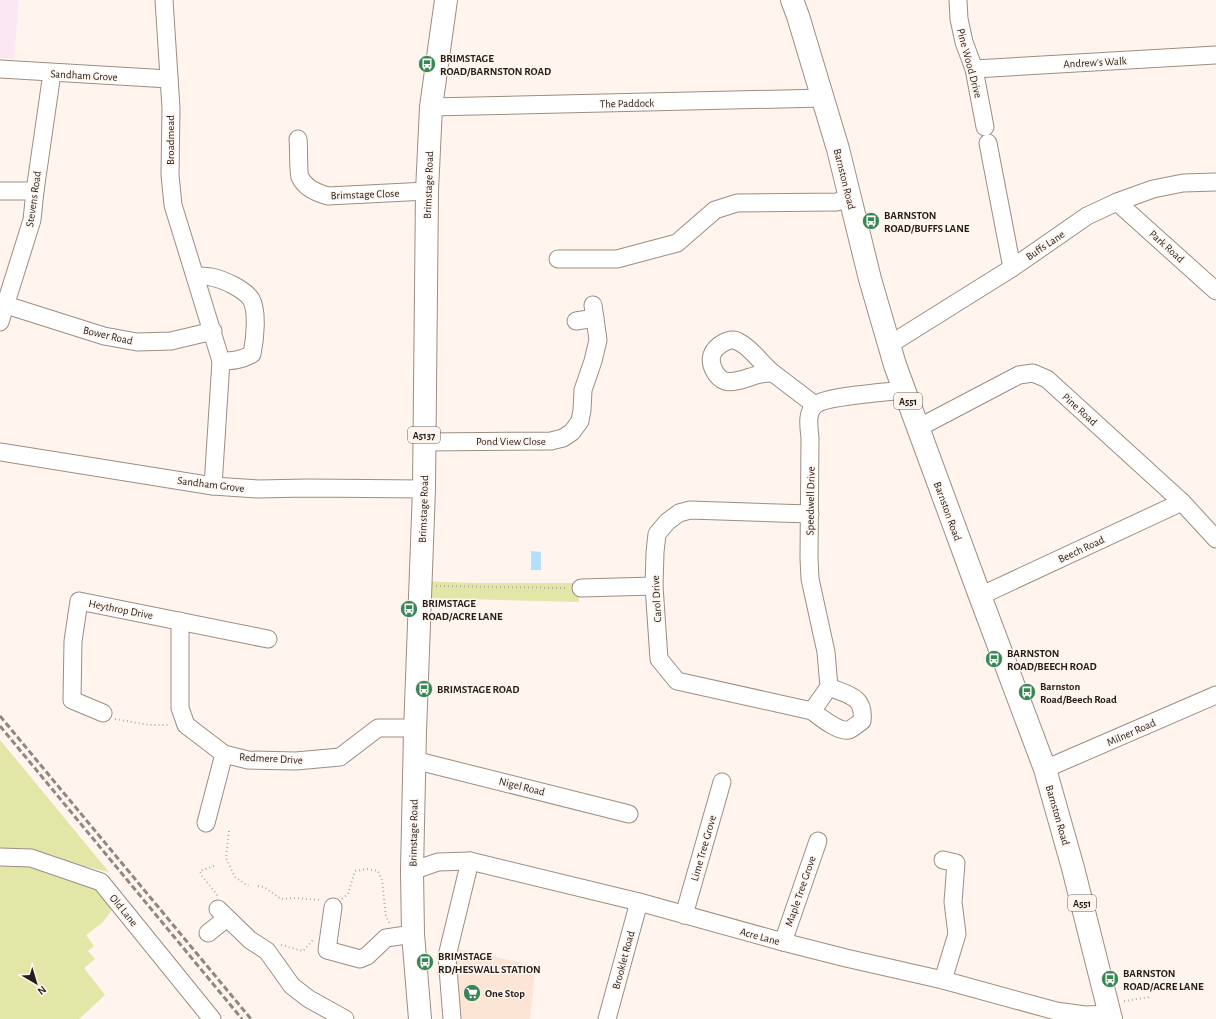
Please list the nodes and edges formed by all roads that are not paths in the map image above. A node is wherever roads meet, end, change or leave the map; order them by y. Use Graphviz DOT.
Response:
graph roads {
  1 [pos="164,0"];
  2 [pos="446,0"];
  3 [pos="792,0"];
  4 [pos="958,0"];
  5 [pos="1216,55"];
  6 [pos="0,68"];
  7 [pos="974,69"];
  8 [pos="52,73"];
  9 [pos="169,80"];
  10 [pos="823,98"];
  11 [pos="431,107"];
  12 [pos="299,139"];
  13 [pos="1216,182"];
  14 [pos="0,191"];
  15 [pos="35,191"];
  16 [pos="427,191"];
  17 [pos="849,197"];
  18 [pos="1117,202"];
  19 [pos="558,259"];
  20 [pos="1012,268"];
  21 [pos="196,276"];
  22 [pos="1216,291"];
  23 [pos="6,305"];
  24 [pos="576,321"];
  25 [pos="0,322"];
  26 [pos="213,332"];
  27 [pos="889,345"];
  28 [pos="221,360"];
  29 [pos="773,373"];
  30 [pos="904,390"];
  31 [pos="815,405"];
  32 [pos="918,428"];
  33 [pos="424,442"];
  34 [pos="0,452"];
  35 [pos="214,486"];
  36 [pos="424,488"];
  37 [pos="1182,502"];
  38 [pos="810,514"];
  39 [pos="1216,539"];
  40 [pos="654,586"];
  41 [pos="581,588"];
  42 [pos="980,596"];
  43 [pos="180,621"];
  44 [pos="268,638"];
  45 [pos="829,687"];
  46 [pos="1216,694"];
  47 [pos="812,711"];
  48 [pos="103,713"];
  49 [pos="415,728"];
  50 [pos="224,754"];
  51 [pos="414,760"];
  52 [pos="1045,769"];
  53 [pos="722,782"];
  54 [pos="629,814"];
  55 [pos="212,826"];
  56 [pos="818,841"];
  57 [pos="0,857"];
  58 [pos="943,860"];
  59 [pos="470,861"];
  60 [pos="412,871"];
  61 [pos="639,902"];
  62 [pos="333,907"];
  63 [pos="684,915"];
  64 [pos="208,933"];
  65 [pos="405,935"];
  66 [pos="783,942"];
  67 [pos="943,980"];
  68 [pos="1109,1012"];
  69 [pos="1055,1015"];
  70 [pos="212,1019"];
  71 [pos="345,1019"];
  72 [pos="420,1019"];
  73 [pos="452,1019"];
  74 [pos="607,1019"];
  1 -- 9 [label="street, Broadmead"];
  2 -- 11 [label="main road, Brimstage Road / A5137"];
  3 -- 10 [label="main road, Barnston Road / A551"];
  4 -- 7 [label="street, Pine Wood Drive"];
  5 -- 7 [label="street, Andrew's Walk"];
  6 -- 8 [label="street, Sandham Grove"];
  7 -- 20 [label="street, Pine Wood Drive"];
  8 -- 9 [label="street, Sandham Grove"];
  8 -- 15 [label="street, Stevens Road"];
  9 -- 21 [label="street, Broadmead"];
  10 -- 11 [label="street, The Paddock"];
  10 -- 17 [label="main road, Barnston Road / A551"];
  11 -- 16 [label="main road, Brimstage Road / A5137"];
  12 -- 16 [label="street, Brimstage Close"];
  13 -- 18 [label="street, Buffs Lane"];
  14 -- 15 [label="street"];
  15 -- 23 [label="street, Stevens Road"];
  16 -- 33 [label="main road, Brimstage Road / A5137"];
  17 -- 19 [label="street"];
  17 -- 27 [label="main road, Barnston Road / A551"];
  18 -- 20 [label="street, Buffs Lane"];
  18 -- 22 [label="street, Park Road"];
  20 -- 27 [label="street, Buffs Lane"];
  21 -- 26 [label="street, Broadmead"];
  21 -- 28 [label="street"];
  23 -- 25 [label="street, Stevens Road"];
  23 -- 26 [label="street, Bower Road"];
  24 -- 33 [label="street, Pond View Close"];
  26 -- 28 [label="street, Broadmead"];
  27 -- 30 [label="main road, Barnston Road / A551"];
  28 -- 35 [label="street, Broadmead"];
  29 -- 31 [label="street"];
  30 -- 31 [label="street"];
  30 -- 32 [label="main road, Barnston Road / A551"];
  31 -- 38 [label="street, Speedwell Drive"];
  32 -- 37 [label="street, Pine Road"];
  32 -- 42 [label="main road, Barnston Road / A551"];
  33 -- 36 [label="main road, Brimstage Road / A5137"];
  34 -- 35 [label="street, Sandham Grove"];
  35 -- 36 [label="street, Sandham Grove"];
  36 -- 49 [label="main road, Brimstage Road / A5137"];
  37 -- 39 [label="street, Pine Road"];
  37 -- 42 [label="street, Beech Road"];
  38 -- 40 [label="street, Carol Drive"];
  38 -- 45 [label="street, Speedwell Drive"];
  40 -- 41 [label="street"];
  40 -- 47 [label="street, Carol Drive"];
  42 -- 52 [label="main road, Barnston Road / A551"];
  43 -- 44 [label="street, Heythrop Drive"];
  43 -- 48 [label="street, Heythrop Drive"];
  43 -- 50 [label="street, Redmere Drive"];
  45 -- 47 [label="street"];
  45 -- 47 [label="street"];
  46 -- 52 [label="street, Milner Road"];
  49 -- 50 [label="street, Redmere Drive"];
  49 -- 51 [label="main road, Brimstage Road / A5137"];
  50 -- 55 [label="street"];
  51 -- 54 [label="street, Nigel Road"];
  51 -- 60 [label="main road, Brimstage Road / A5137"];
  52 -- 68 [label="main road, Barnston Road / A551"];
  53 -- 63 [label="street, Lime Tree Grove"];
  56 -- 66 [label="street, Maple Tree Grove"];
  57 -- 70 [label="street, Old Lane"];
  58 -- 67 [label="street"];
  59 -- 60 [label="street, Acre Lane"];
  59 -- 61 [label="street, Acre Lane"];
  59 -- 73 [label="street"];
  60 -- 65 [label="main road, Brimstage Road / A5137"];
  61 -- 63 [label="street, Acre Lane"];
  61 -- 74 [label="street, Brooklet Road"];
  62 -- 65 [label="street"];
  63 -- 66 [label="street, Acre Lane"];
  64 -- 71 [label="street"];
  65 -- 72 [label="main road, Brimstage Road / A5137"];
  66 -- 67 [label="street, Acre Lane"];
  67 -- 69 [label="street, Acre Lane"];
  68 -- 69 [label="street, Acre Lane"];
}
